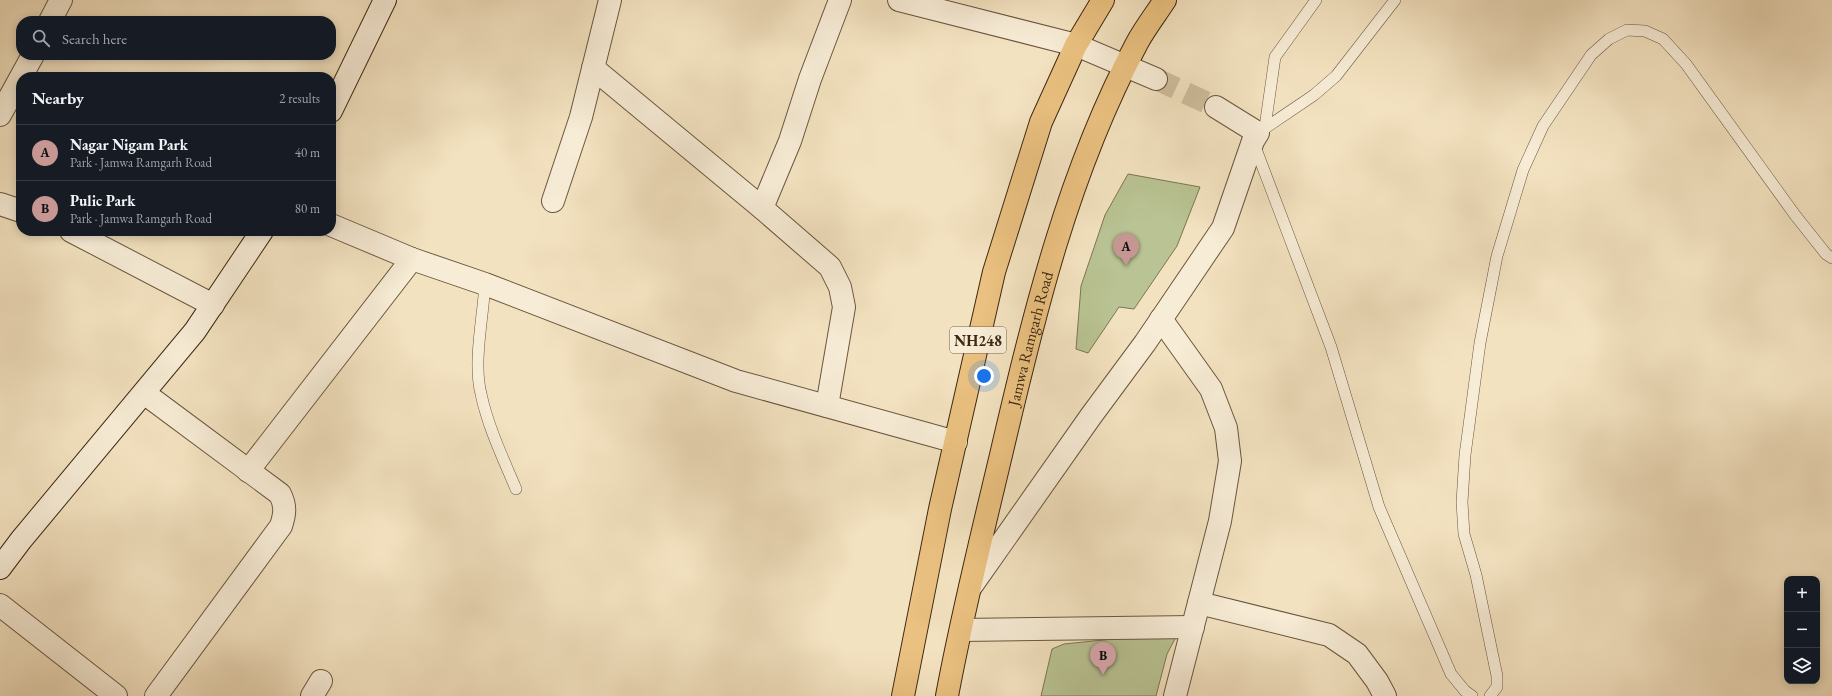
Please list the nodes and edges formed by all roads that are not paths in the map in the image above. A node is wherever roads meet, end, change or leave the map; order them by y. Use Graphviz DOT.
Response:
graph roads {
  1 [pos="61,0"];
  2 [pos="385,0"];
  3 [pos="610,0"];
  4 [pos="840,0"];
  5 [pos="899,0"];
  6 [pos="1103,0"];
  7 [pos="1165,0"];
  8 [pos="1316,0"];
  9 [pos="1395,0"];
  10 [pos="53,16"];
  11 [pos="1076,46"];
  12 [pos="30,60"];
  13 [pos="1127,66"];
  14 [pos="593,68"];
  15 [pos="24,72"];
  16 [pos="1156,79"];
  17 [pos="16,86"];
  18 [pos="336,101"];
  19 [pos="1216,107"];
  20 [pos="0,115"];
  21 [pos="1258,134"];
  22 [pos="553,201"];
  23 [pos="0,204"];
  24 [pos="762,208"];
  25 [pos="16,209"];
  26 [pos="336,228"];
  27 [pos="81,236"];
  28 [pos="259,236"];
  29 [pos="1832,258"];
  30 [pos="412,259"];
  31 [pos="486,284"];
  32 [pos="213,305"];
  33 [pos="1161,319"];
  34 [pos="144,393"];
  35 [pos="827,406"];
  36 [pos="956,442"];
  37 [pos="248,471"];
  38 [pos="516,489"];
  39 [pos="0,568"];
  40 [pos="970,588"];
  41 [pos="1199,603"];
  42 [pos="0,605"];
  43 [pos="1193,627"];
  44 [pos="961,630"];
  45 [pos="116,696"];
  46 [pos="156,696"];
  47 [pos="903,696"];
  48 [pos="947,696"];
  49 [pos="1175,696"];
  50 [pos="1385,696"];
  51 [pos="1472,696"];
  52 [pos="1490,696"];
  1 -- 10 [label="street"];
  2 -- 18 [label="street"];
  3 -- 14 [label="street"];
  4 -- 24 [label="street"];
  5 -- 11 [label="street"];
  6 -- 11 [label="highway, NH248"];
  7 -- 13 [label="highway, Jamwa Ramgarh Road / NH248"];
  8 -- 21 [label="lane"];
  9 -- 21 [label="lane"];
  11 -- 13 [label="street"];
  11 -- 36 [label="highway, NH248"];
  12 -- 15 [label="street"];
  13 -- 16 [label="street"];
  13 -- 40 [label="highway, Jamwa Ramgarh Road / NH248"];
  14 -- 22 [label="street"];
  14 -- 24 [label="street"];
  17 -- 20 [label="street"];
  19 -- 21 [label="street"];
  21 -- 33 [label="street"];
  21 -- 51 [label="lane"];
  23 -- 25 [label="street"];
  24 -- 35 [label="street"];
  26 -- 30 [label="street"];
  27 -- 32 [label="street"];
  28 -- 32 [label="street"];
  29 -- 52 [label="lane"];
  30 -- 31 [label="street"];
  30 -- 37 [label="street"];
  31 -- 35 [label="street"];
  31 -- 38 [label="lane"];
  32 -- 34 [label="street"];
  33 -- 40 [label="street"];
  33 -- 41 [label="street"];
  34 -- 37 [label="street"];
  34 -- 39 [label="street"];
  35 -- 36 [label="street"];
  36 -- 47 [label="highway, NH248"];
  37 -- 46 [label="street"];
  40 -- 44 [label="highway, Jamwa Ramgarh Road / NH248"];
  41 -- 43 [label="street"];
  41 -- 50 [label="street"];
  42 -- 45 [label="street"];
  43 -- 44 [label="street"];
  43 -- 49 [label="street"];
  44 -- 48 [label="highway, Jamwa Ramgarh Road / NH248"];
}
